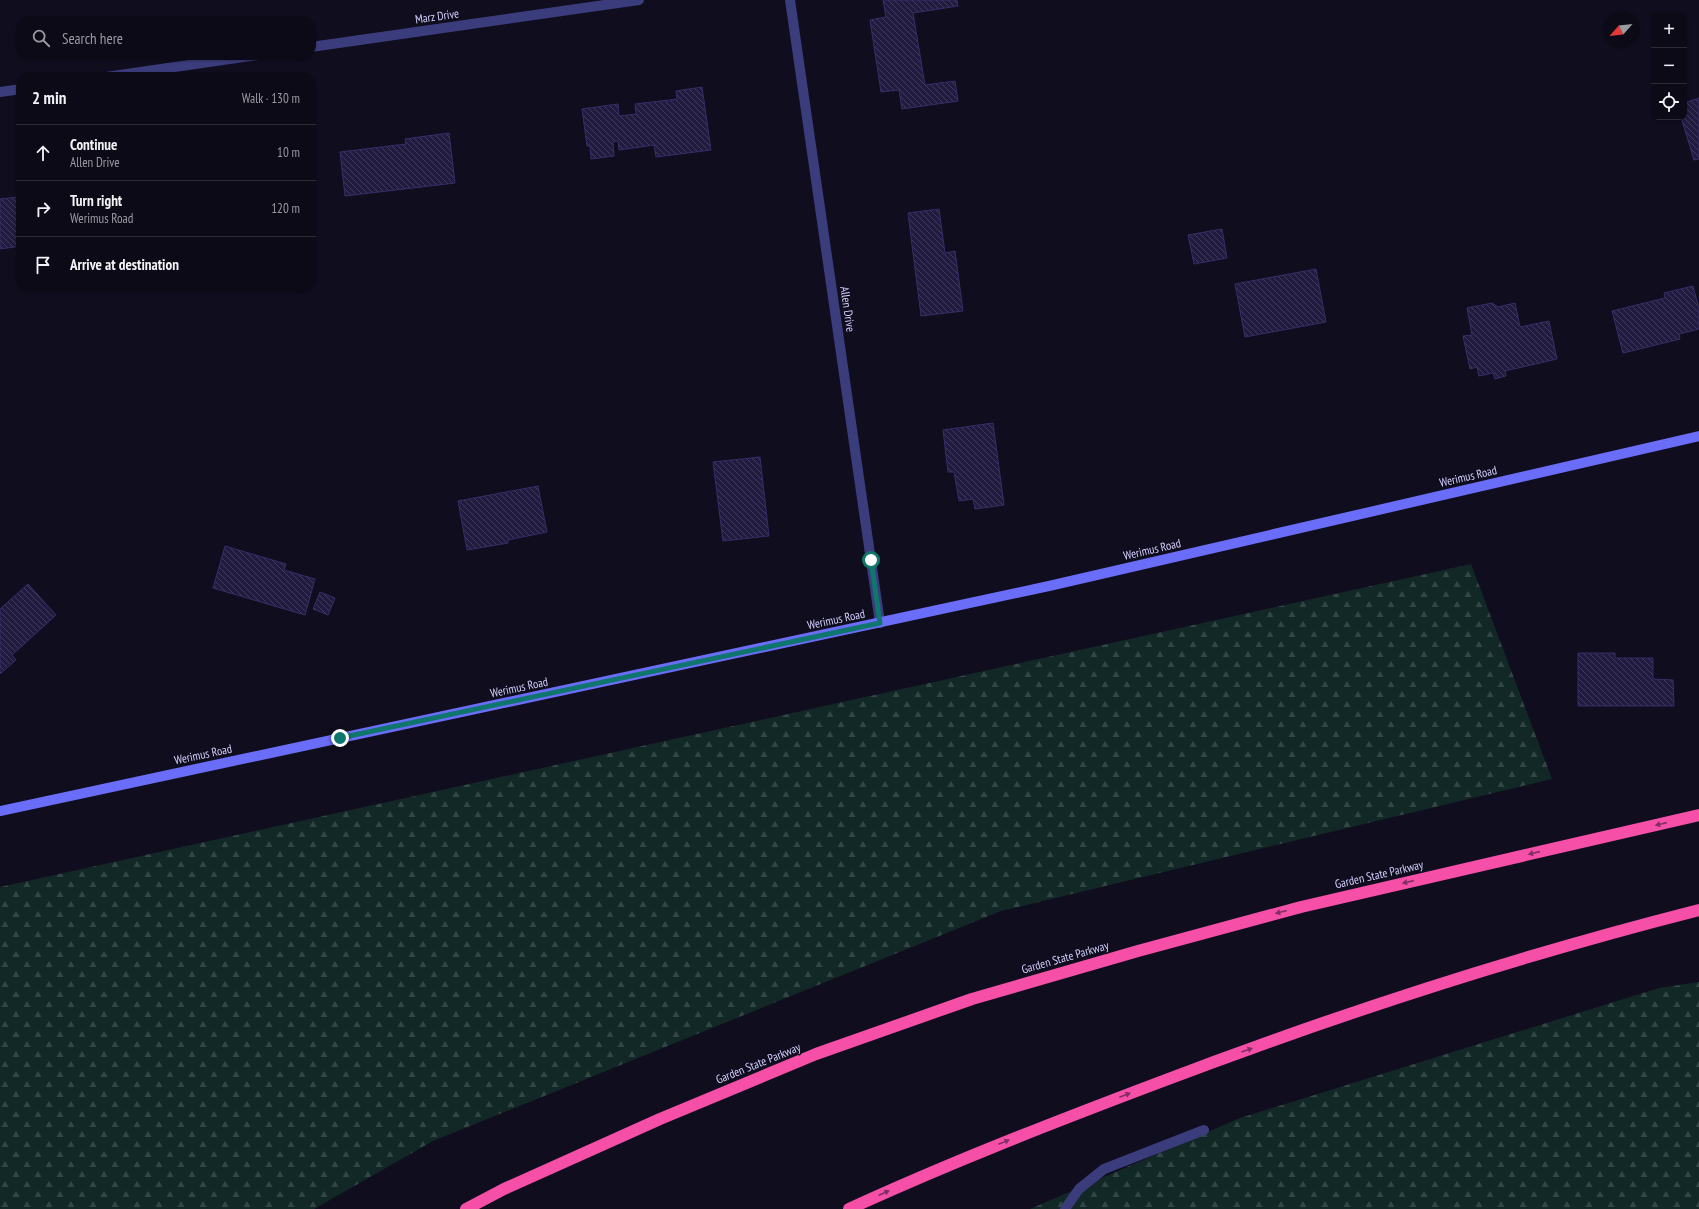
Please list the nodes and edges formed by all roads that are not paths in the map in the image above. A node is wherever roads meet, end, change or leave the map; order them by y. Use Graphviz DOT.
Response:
graph roads {
  1 [pos="639,0"];
  2 [pos="790,0"];
  3 [pos="316,46"];
  4 [pos="223,60"];
  5 [pos="141,72"];
  6 [pos="16,90"];
  7 [pos="0,92"];
  8 [pos="1699,436"];
  9 [pos="880,623"];
  10 [pos="0,811"];
  11 [pos="1699,815"];
  12 [pos="1699,910"];
  13 [pos="1204,1130"];
  14 [pos="466,1209"];
  15 [pos="849,1209"];
  16 [pos="1065,1209"];
  1 -- 3 [label="street, Marz Drive"];
  2 -- 9 [label="street, Allen Drive"];
  4 -- 5 [label="street"];
  6 -- 7 [label="street"];
  8 -- 9 [label="main road, Werimus Road"];
  9 -- 10 [label="main road, Werimus Road"];
  11 -- 14 [label="highway, Garden State Parkway, one-way"];
  15 -- 12 [label="highway, one-way"];
  13 -- 16 [label="street"];
}
